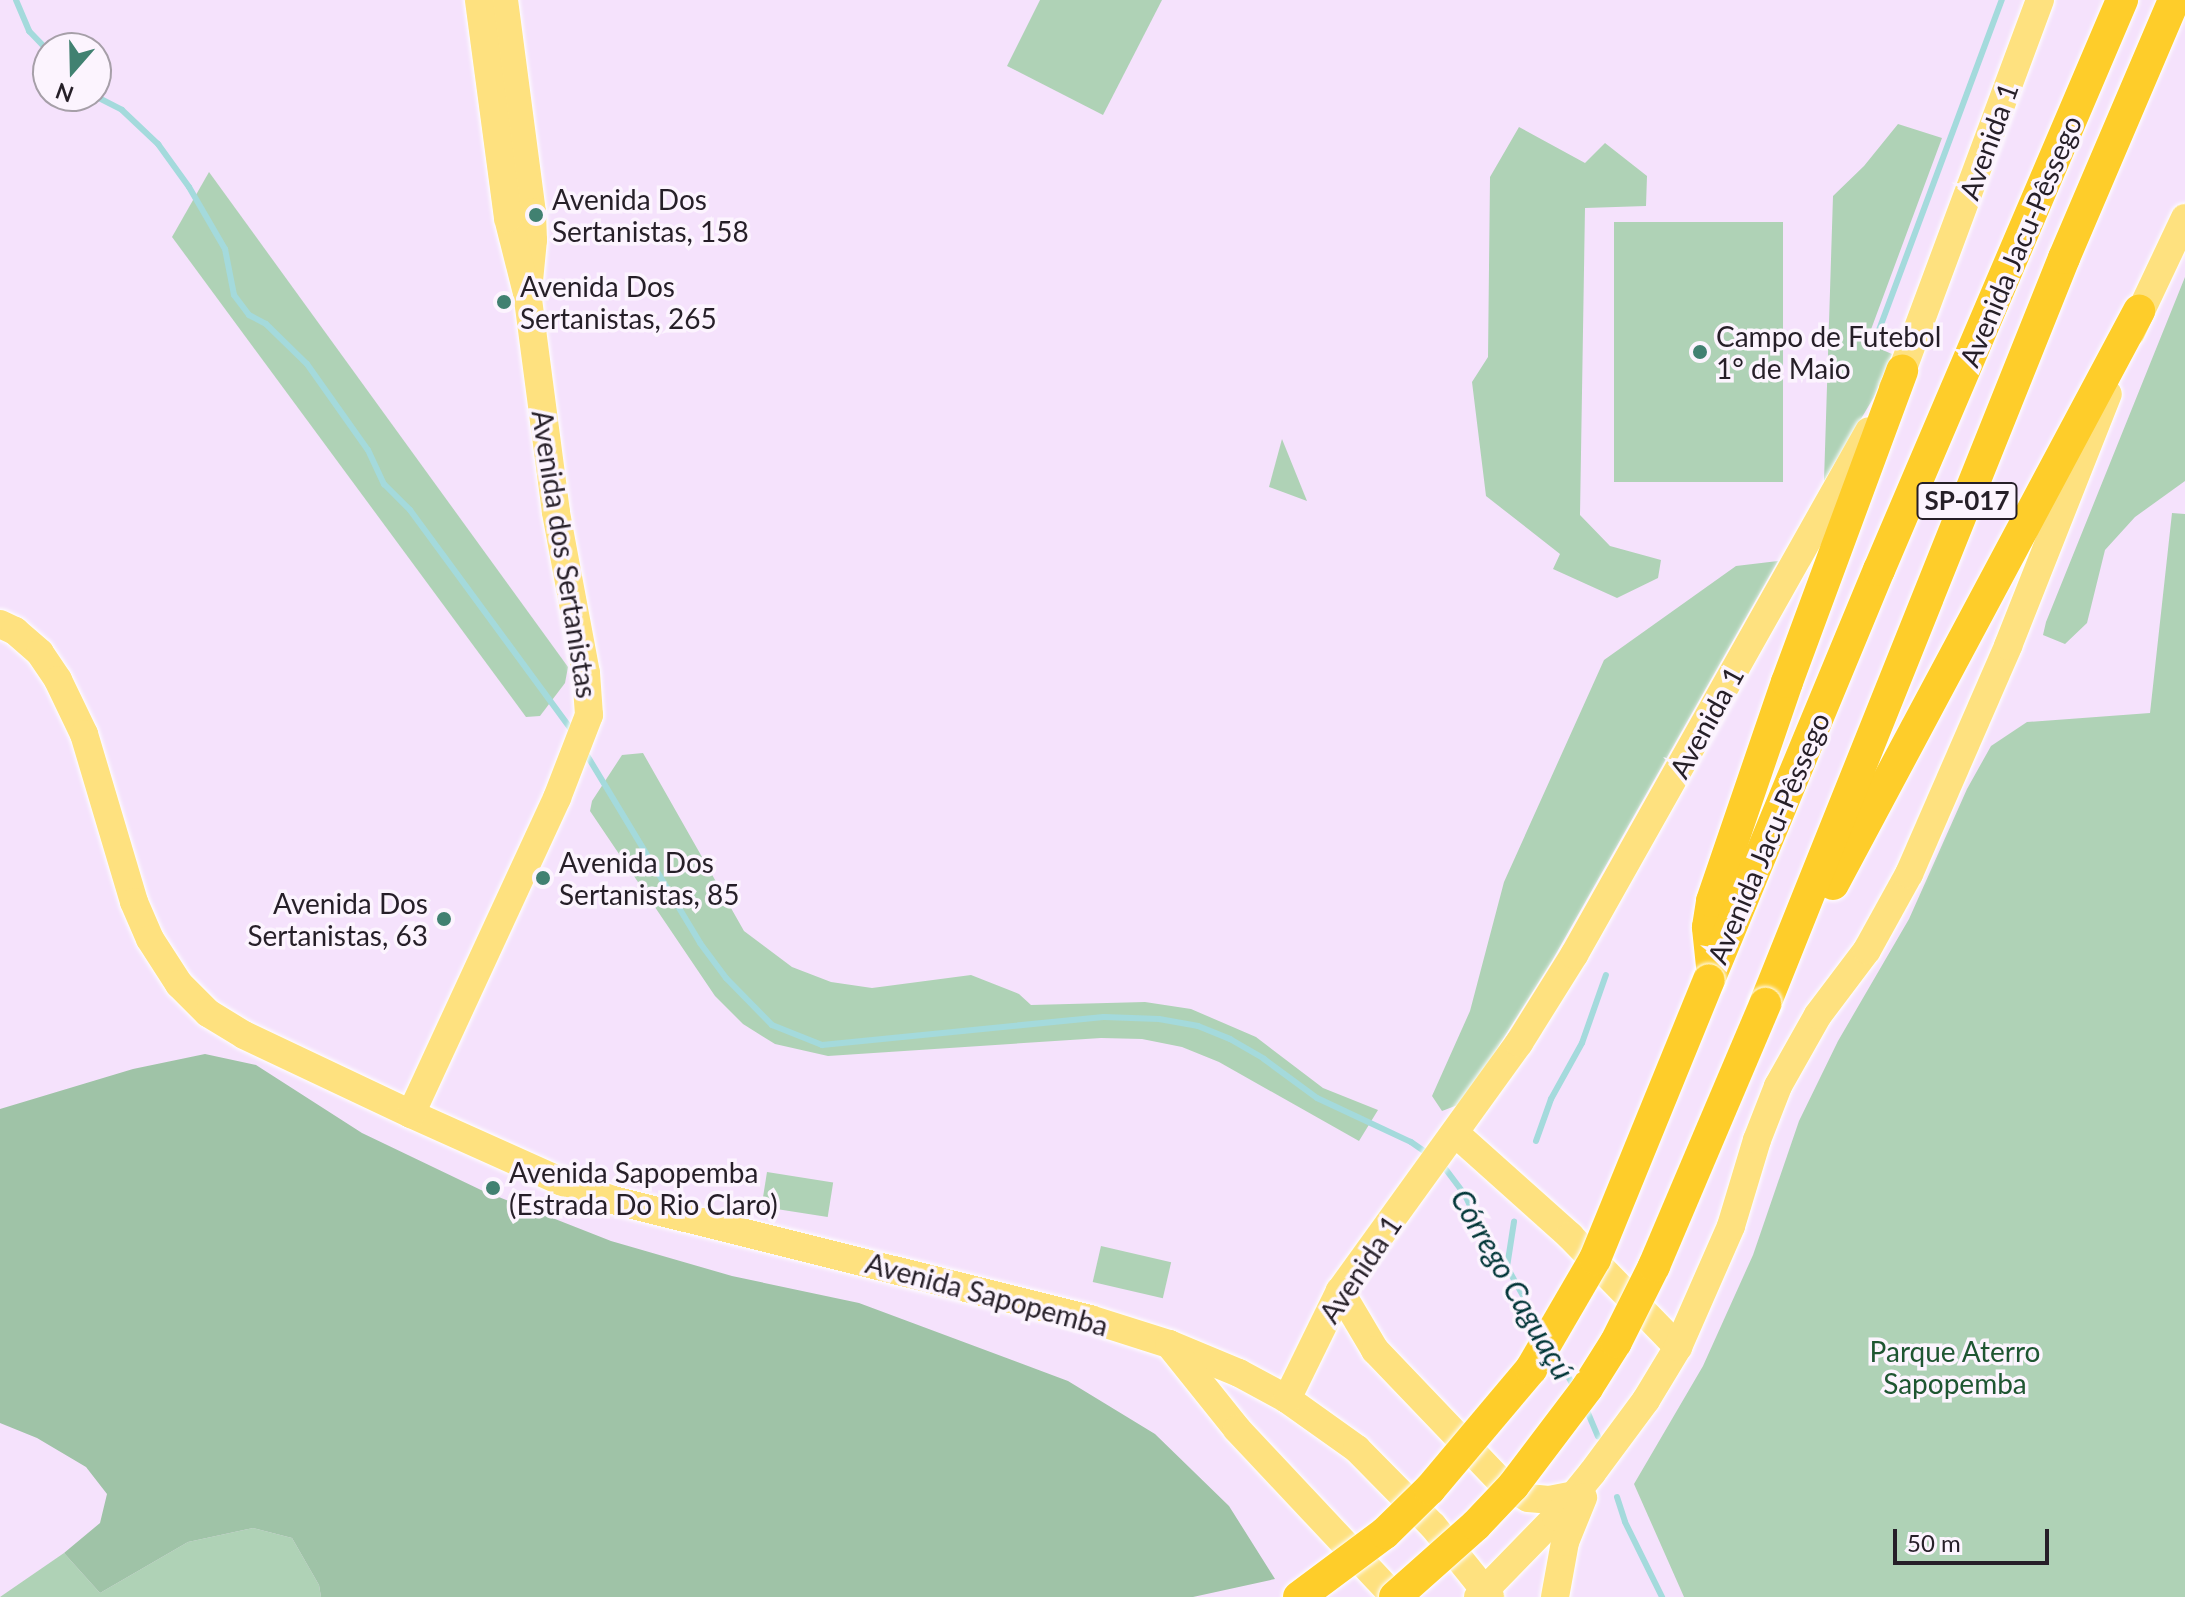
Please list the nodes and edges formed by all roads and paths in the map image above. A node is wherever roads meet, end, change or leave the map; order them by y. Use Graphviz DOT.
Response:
graph roads {
  1 [pos="479,0"];
  2 [pos="504,0"];
  3 [pos="2040,0"];
  4 [pos="2122,0"];
  5 [pos="2174,0"];
  6 [pos="501,159"];
  7 [pos="532,212"];
  8 [pos="2185,218"];
  9 [pos="527,293"];
  10 [pos="2139,311"];
  11 [pos="1902,371"];
  12 [pos="0,624"];
  13 [pos="1784,959"];
  14 [pos="1711,975"];
  15 [pos="411,1114"];
  16 [pos="1451,1140"];
  17 [pos="1340,1291"];
  18 [pos="1169,1344"];
  19 [pos="1678,1347"];
  20 [pos="1287,1399"];
  21 [pos="1584,1484"];
  22 [pos="1485,1595"];
  23 [pos="1299,1597"];
  24 [pos="1395,1597"];
  25 [pos="1555,1597"];
  1 -- 6 [label="main road, Avenida dos Sertanistas"];
  2 -- 7 [label="main road, Avenida dos Sertanistas"];
  3 -- 11 [label="main road, Avenida 1"];
  4 -- 14 [label="highway, Avenida Jacu-Pêssego / SP-017"];
  5 -- 13 [label="highway, Avenida Jacu-Pêssego / SP-017"];
  6 -- 7 [label="main road"];
  6 -- 9 [label="main road, Avenida dos Sertanistas"];
  7 -- 9 [label="main road, Avenida dos Sertanistas"];
  8 -- 10 [label="main road"];
  9 -- 15 [label="main road, Avenida dos Sertanistas"];
  10 -- 13 [label="highway"];
  10 -- 19 [label="main road"];
  11 -- 14 [label="highway"];
  11 -- 16 [label="main road, Avenida 1"];
  12 -- 15 [label="main road, Avenida Sapopemba"];
  13 -- 24 [label="highway, Avenida Jacu-Pêssego / SP-017, bridge"];
  14 -- 23 [label="highway, Avenida Jacu-Pêssego / SP-017, bridge"];
  15 -- 18 [label="main road, Avenida Sapopemba"];
  16 -- 17 [label="main road, Avenida 1"];
  16 -- 19 [label="main road"];
  17 -- 20 [label="main road, Avenida 1"];
  17 -- 21 [label="main road"];
  18 -- 20 [label="main road, Avenida Sapopemba"];
  18 -- 24 [label="main road"];
  19 -- 21 [label="main road"];
  20 -- 22 [label="main road, Avenida Sapopemba"];
  21 -- 22 [label="main road"];
  21 -- 25 [label="main road"];
}
